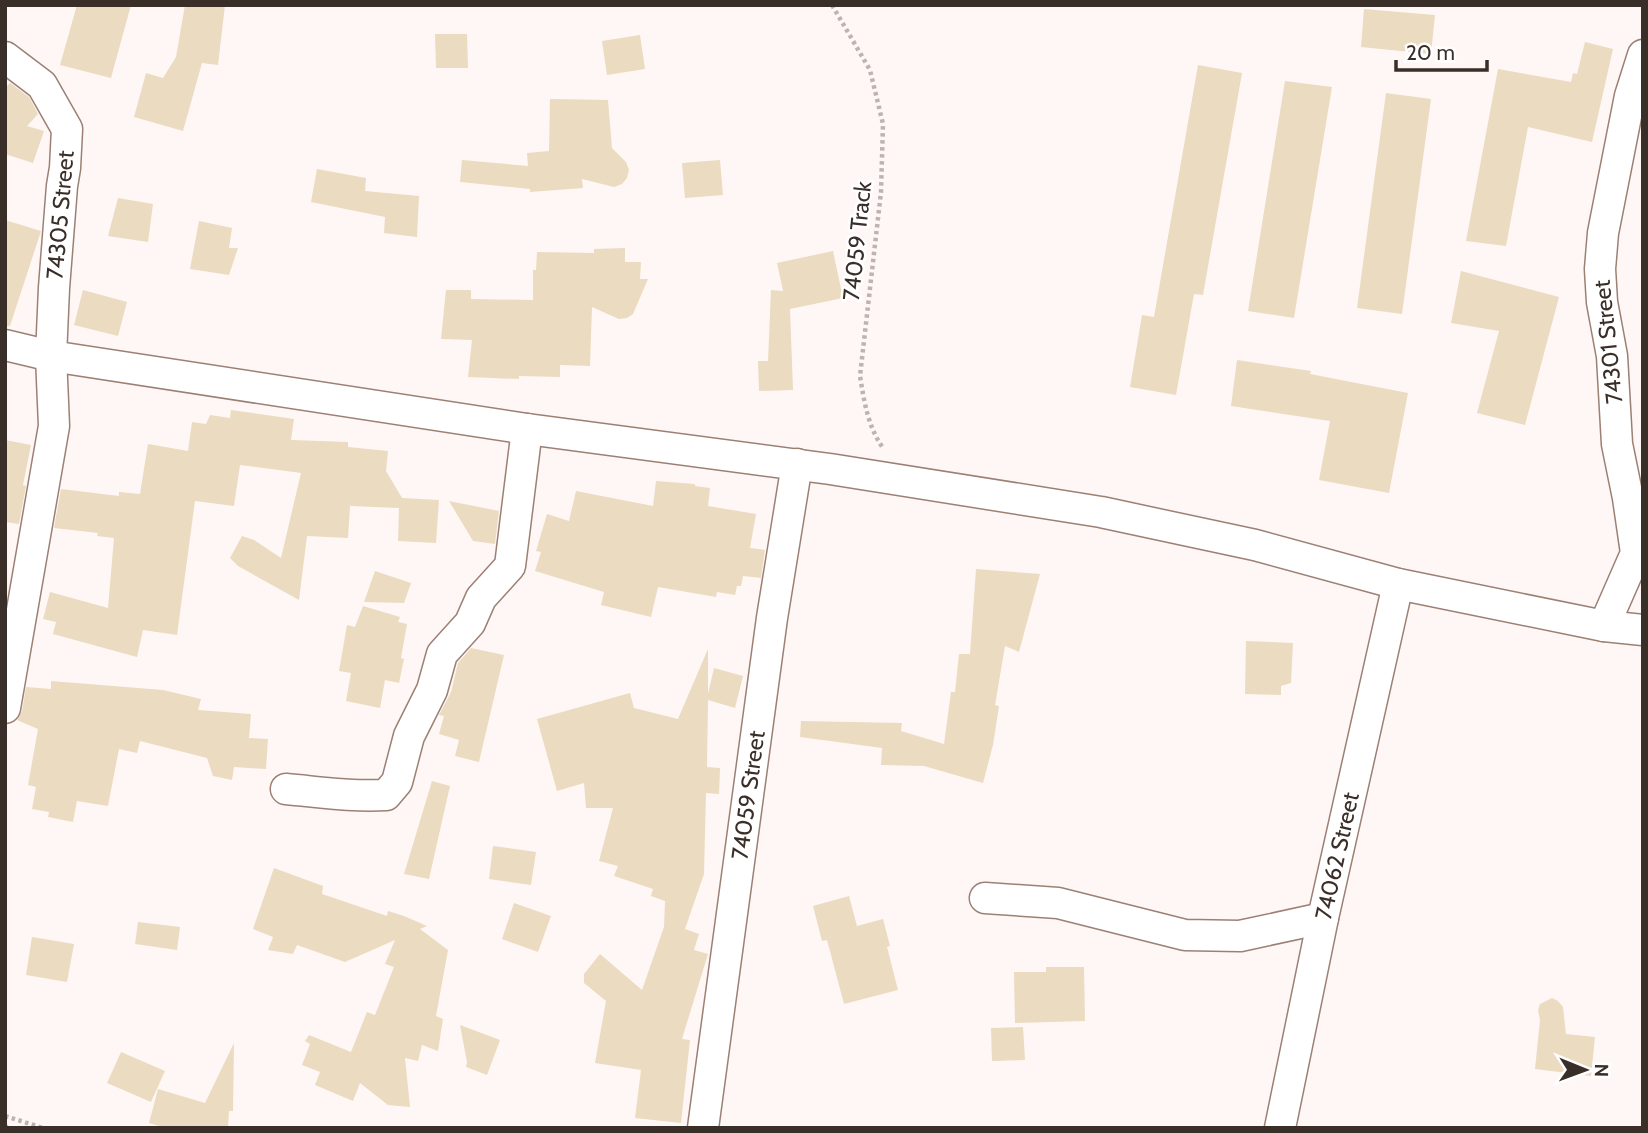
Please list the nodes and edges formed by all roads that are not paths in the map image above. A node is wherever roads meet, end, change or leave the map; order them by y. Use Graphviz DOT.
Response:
graph roads {
  1 [pos="1643,55"];
  2 [pos="5,57"];
  3 [pos="5,345"];
  4 [pos="51,356"];
  5 [pos="527,429"];
  6 [pos="797,464"];
  7 [pos="1639,555"];
  8 [pos="1398,584"];
  9 [pos="1604,626"];
  10 [pos="1643,630"];
  11 [pos="5,708"];
  12 [pos="286,789"];
  13 [pos="985,898"];
  14 [pos="1323,918"];
  15 [pos="703,1128"];
  16 [pos="1280,1128"];
  1 -- 7 [label="street, 74301 Street"];
  2 -- 4 [label="street, 74305 Street"];
  3 -- 4 [label="street"];
  4 -- 5 [label="street"];
  4 -- 11 [label="street, 74305 Street"];
  5 -- 6 [label="street"];
  5 -- 12 [label="street"];
  6 -- 8 [label="street"];
  6 -- 15 [label="street, 74059 Street"];
  7 -- 9 [label="street, 74301 Street"];
  8 -- 9 [label="street"];
  8 -- 14 [label="street, 74062 Street"];
  9 -- 10 [label="street"];
  13 -- 14 [label="street"];
  14 -- 16 [label="street, 74062 Street"];
}
